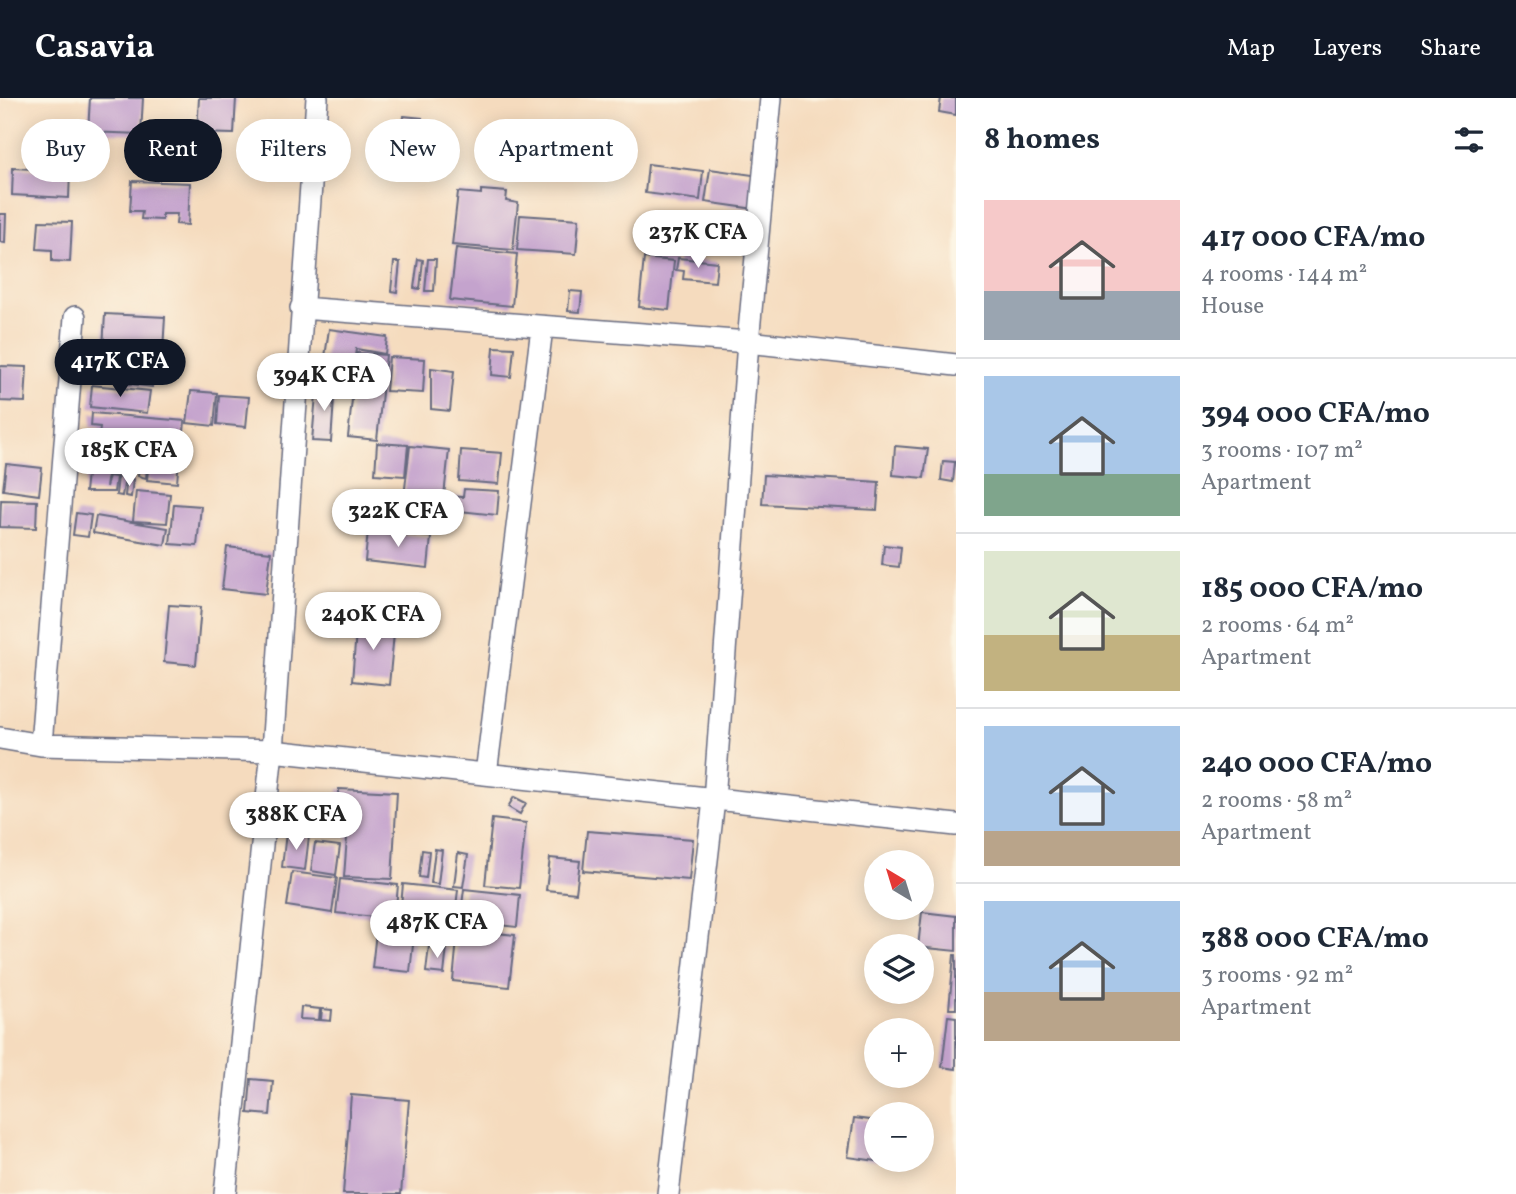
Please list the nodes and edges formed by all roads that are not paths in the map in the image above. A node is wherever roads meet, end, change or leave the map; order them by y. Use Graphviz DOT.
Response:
graph roads {
  1 [pos="317,98"];
  2 [pos="771,98"];
  3 [pos="301,308"];
  4 [pos="75,317"];
  5 [pos="542,328"];
  6 [pos="748,342"];
  7 [pos="956,365"];
  8 [pos="0,738"];
  9 [pos="41,745"];
  10 [pos="272,751"];
  11 [pos="486,774"];
  12 [pos="713,800"];
  13 [pos="956,825"];
  14 [pos="225,1194"];
  15 [pos="668,1194"];
  1 -- 3 [label="street"];
  2 -- 6 [label="street"];
  3 -- 5 [label="street"];
  3 -- 10 [label="street"];
  4 -- 9 [label="street"];
  5 -- 6 [label="street"];
  5 -- 11 [label="street"];
  6 -- 7 [label="street"];
  6 -- 12 [label="street"];
  8 -- 9 [label="street"];
  9 -- 10 [label="street"];
  10 -- 11 [label="street"];
  10 -- 14 [label="street"];
  11 -- 12 [label="street"];
  12 -- 13 [label="street"];
  12 -- 15 [label="street"];
}
